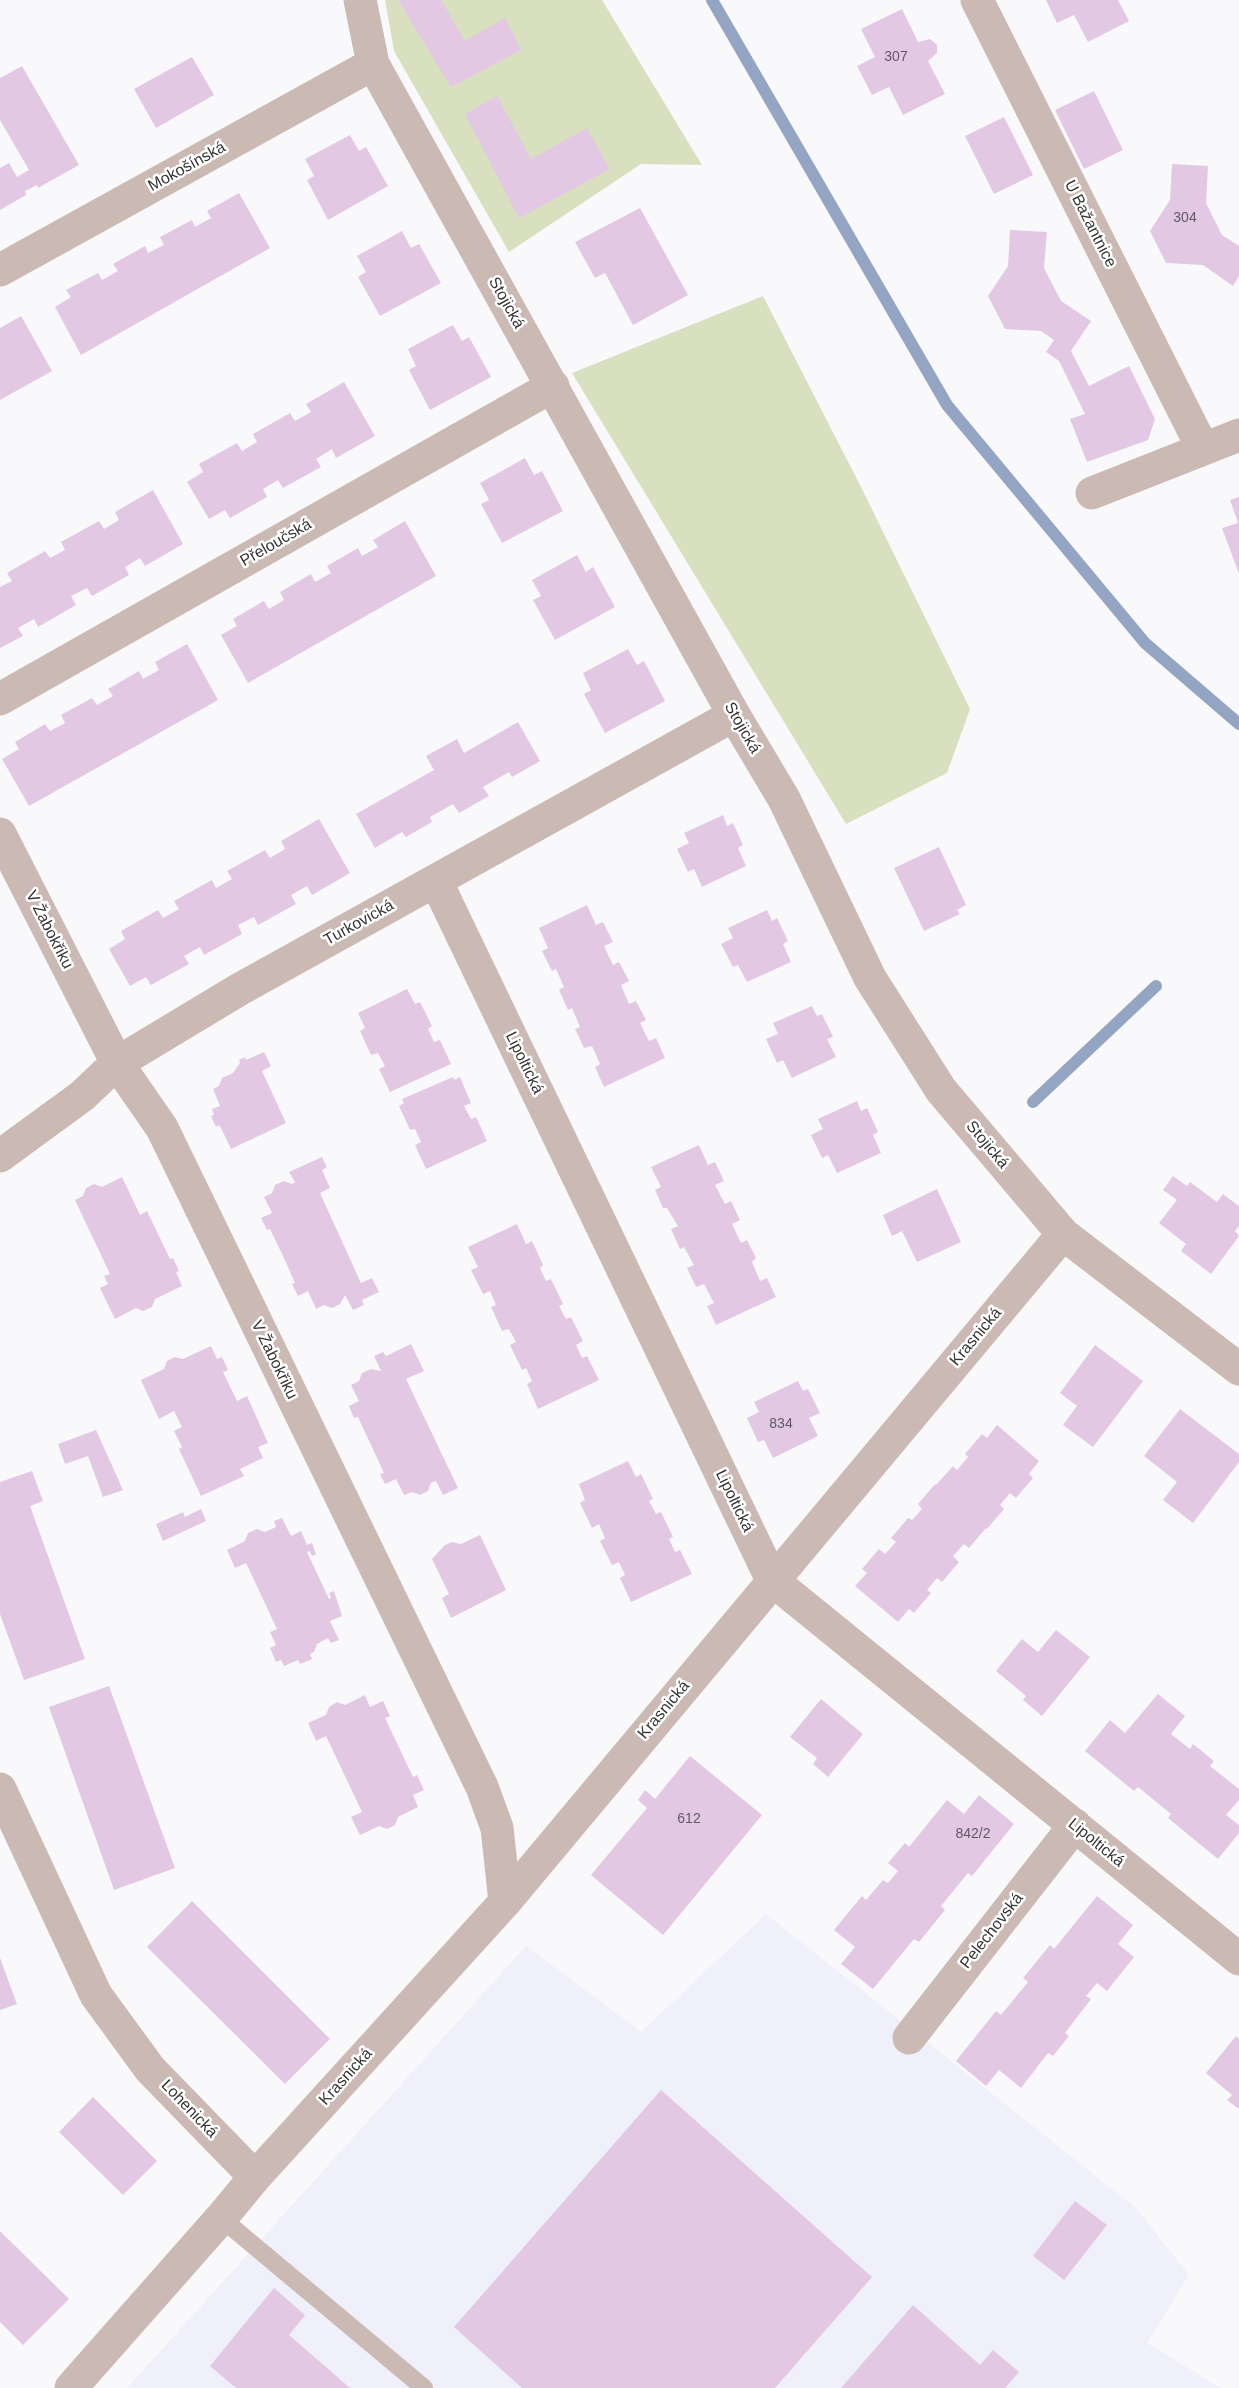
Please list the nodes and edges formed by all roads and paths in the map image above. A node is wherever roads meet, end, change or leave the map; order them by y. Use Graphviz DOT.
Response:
graph roads {
  1 [pos="360,0"];
  2 [pos="976,0"];
  3 [pos="374,64"];
  4 [pos="0,270"];
  5 [pos="553,386"];
  6 [pos="1239,435"];
  7 [pos="1203,449"];
  8 [pos="1092,494"];
  9 [pos="0,699"];
  10 [pos="734,715"];
  11 [pos="0,834"];
  12 [pos="436,881"];
  13 [pos="117,1063"];
  14 [pos="0,1156"];
  15 [pos="1063,1234"];
  16 [pos="1239,1369"];
  17 [pos="772,1580"];
  18 [pos="0,1789"];
  19 [pos="1075,1825"];
  20 [pos="505,1902"];
  21 [pos="1239,1959"];
  22 [pos="909,2038"];
  23 [pos="255,2176"];
  24 [pos="221,2218"];
  25 [pos="71,2388"];
  26 [pos="424,2388"];
  1 -- 3 [label="street, Stojická"];
  2 -- 7 [label="street, U Bažantnice"];
  3 -- 4 [label="street, Mokošínská"];
  3 -- 5 [label="street, Stojická"];
  5 -- 9 [label="street, Přeloučská"];
  5 -- 10 [label="street, Stojická"];
  6 -- 7 [label="street"];
  7 -- 8 [label="street"];
  10 -- 12 [label="street, Turkovická"];
  10 -- 15 [label="street, Stojická"];
  11 -- 13 [label="street, V Žabokřiku"];
  12 -- 13 [label="street, Turkovická"];
  12 -- 17 [label="street, Lipoltická"];
  13 -- 14 [label="street, Turkovická"];
  13 -- 20 [label="street, V Žabokřiku"];
  15 -- 16 [label="street, Stojická"];
  15 -- 17 [label="street, Krasnická"];
  17 -- 19 [label="street, Lipoltická"];
  17 -- 20 [label="street, Krasnická"];
  18 -- 23 [label="street, Lohenická"];
  19 -- 21 [label="street, Lipoltická"];
  19 -- 22 [label="street, Pelechovská"];
  20 -- 23 [label="street, Krasnická"];
  23 -- 24 [label="street"];
  24 -- 25 [label="street"];
  24 -- 26 [label="lane"];
}
